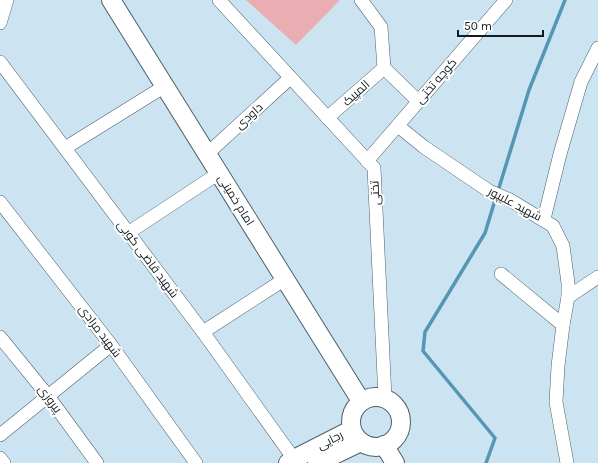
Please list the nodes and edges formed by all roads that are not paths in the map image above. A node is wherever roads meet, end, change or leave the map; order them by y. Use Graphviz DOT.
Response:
graph roads {
  1 [pos="7,0"];
  2 [pos="111,0"];
  3 [pos="219,0"];
  4 [pos="361,0"];
  5 [pos="506,0"];
  6 [pos="0,23"];
  7 [pos="598,48"];
  8 [pos="0,62"];
  9 [pos="384,68"];
  10 [pos="290,78"];
  11 [pos="164,86"];
  12 [pos="418,101"];
  13 [pos="327,118"];
  14 [pos="398,126"];
  15 [pos="65,148"];
  16 [pos="207,154"];
  17 [pos="367,161"];
  18 [pos="219,173"];
  19 [pos="0,202"];
  20 [pos="544,219"];
  21 [pos="128,233"];
  22 [pos="501,274"];
  23 [pos="598,277"];
  24 [pos="285,279"];
  25 [pos="568,296"];
  26 [pos="563,325"];
  27 [pos="202,332"];
  28 [pos="0,337"];
  29 [pos="111,345"];
  30 [pos="48,396"];
  31 [pos="385,398"];
  32 [pos="361,401"];
  33 [pos="0,434"];
  34 [pos="356,436"];
  35 [pos="384,445"];
  36 [pos="0,458"];
  37 [pos="291,461"];
  38 [pos="4,463"];
  39 [pos="97,463"];
  40 [pos="196,463"];
  41 [pos="317,463"];
  42 [pos="395,463"];
  43 [pos="567,463"];
  1 -- 6 [label="street"];
  2 -- 11 [label="main road, امام خمینی"];
  3 -- 10 [label="street, تختی"];
  4 -- 9 [label="street"];
  5 -- 12 [label="street, کوچه تختی"];
  7 -- 20 [label="street"];
  8 -- 15 [label="street, شهید قاضی کوبی"];
  9 -- 12 [label="street"];
  9 -- 13 [label="street, المپیک"];
  10 -- 13 [label="street, تختی"];
  10 -- 16 [label="street, داودی"];
  11 -- 15 [label="street"];
  11 -- 16 [label="main road, امام خمینی"];
  12 -- 14 [label="street, کوچه تختی"];
  13 -- 17 [label="street, تختی"];
  14 -- 17 [label="street, کوچه تختی"];
  14 -- 20 [label="street, شهید علیپور"];
  15 -- 21 [label="street, شهید قاضی کوبی"];
  16 -- 18 [label="main road, امام خمینی"];
  17 -- 31 [label="street, تختی"];
  18 -- 21 [label="street"];
  18 -- 24 [label="main road, امام خمینی"];
  19 -- 29 [label="street, شهید مرادی"];
  20 -- 25 [label="street, شهید علیپور"];
  21 -- 27 [label="street, شهید قاضی کوبی"];
  22 -- 26 [label="street"];
  23 -- 25 [label="street"];
  24 -- 27 [label="street"];
  24 -- 32 [label="main road, امام خمینی"];
  25 -- 26 [label="street, شهید علیپور"];
  26 -- 43 [label="street, شهید علیپور"];
  27 -- 37 [label="street, شهید قاضی کوبی"];
  28 -- 30 [label="street, پیروزی"];
  29 -- 30 [label="street"];
  29 -- 40 [label="street, شهید مرادی"];
  30 -- 33 [label="street"];
  30 -- 39 [label="street, پیروزی"];
  31 -- 32 [label="main road"];
  31 -- 35 [label="main road"];
  32 -- 34 [label="main road"];
  34 -- 35 [label="main road"];
  34 -- 37 [label="main road, رجایی"];
  34 -- 41 [label="main road, رجایی"];
  35 -- 42 [label="main road"];
  36 -- 38 [label="street"];
}
